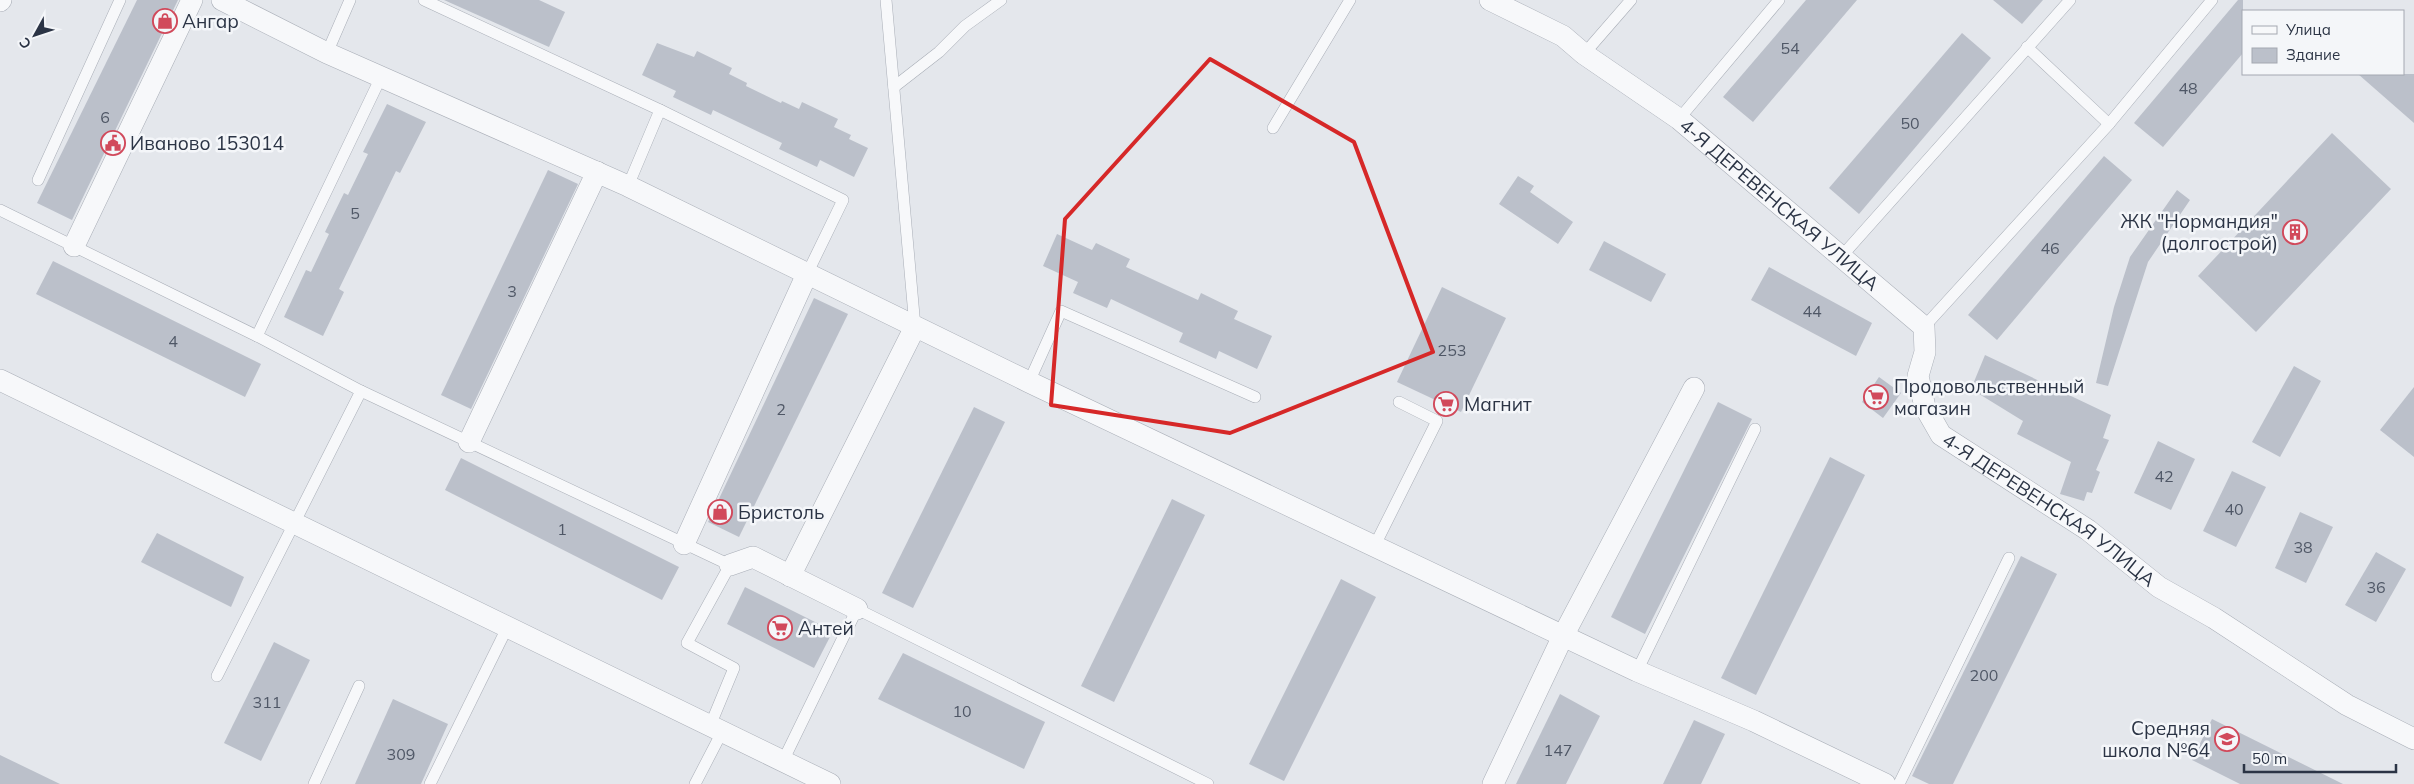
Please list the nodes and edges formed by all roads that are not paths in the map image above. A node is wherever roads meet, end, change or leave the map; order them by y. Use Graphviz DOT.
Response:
graph roads {
  1 [pos="120,0"];
  2 [pos="192,0"];
  3 [pos="222,0"];
  4 [pos="350,0"];
  5 [pos="424,0"];
  6 [pos="886,0"];
  7 [pos="1002,0"];
  8 [pos="1350,0"];
  9 [pos="1490,0"];
  10 [pos="1630,0"];
  11 [pos="1779,0"];
  12 [pos="2070,0"];
  13 [pos="2212,0"];
  14 [pos="2027,47"];
  15 [pos="327,53"];
  16 [pos="1584,54"];
  17 [pos="381,77"];
  18 [pos="894,87"];
  19 [pos="660,110"];
  20 [pos="1679,119"];
  21 [pos="2109,124"];
  22 [pos="1273,128"];
  23 [pos="597,172"];
  24 [pos="38,180"];
  25 [pos="628,186"];
  26 [pos="0,210"];
  27 [pos="74,246"];
  28 [pos="1841,257"];
  29 [pos="807,274"];
  30 [pos="915,327"];
  31 [pos="1924,327"];
  32 [pos="257,336"];
  33 [pos="0,380"];
  34 [pos="1028,382"];
  35 [pos="1694,388"];
  36 [pos="361,391"];
  37 [pos="1255,397"];
  38 [pos="1399,402"];
  39 [pos="1755,430"];
  40 [pos="469,442"];
  41 [pos="293,522"];
  42 [pos="684,544"];
  43 [pos="1374,546"];
  44 [pos="2009,558"];
  45 [pos="730,565"];
  46 [pos="790,576"];
  47 [pos="857,609"];
  48 [pos="507,628"];
  49 [pos="1563,636"];
  50 [pos="1638,671"];
  51 [pos="217,676"];
  52 [pos="359,686"];
  53 [pos="716,729"];
  54 [pos="2414,739"];
  55 [pos="783,761"];
  56 [pos="314,784"];
  57 [pos="430,784"];
  58 [pos="696,784"];
  59 [pos="830,784"];
  60 [pos="1208,784"];
  61 [pos="1493,784"];
  62 [pos="1885,784"];
  63 [pos="1899,784"];
  1 -- 24 [label="lane"];
  2 -- 27 [label="street"];
  3 -- 15 [label="street"];
  4 -- 15 [label="lane"];
  5 -- 19 [label="lane"];
  6 -- 18 [label="lane"];
  7 -- 18 [label="lane"];
  8 -- 22 [label="lane"];
  9 -- 16 [label="street, 4-Я ДЕРЕВЕНСКАЯ УЛИЦА"];
  10 -- 16 [label="lane"];
  11 -- 20 [label="lane"];
  12 -- 14 [label="lane"];
  13 -- 21 [label="lane"];
  14 -- 21 [label="lane"];
  14 -- 28 [label="lane"];
  15 -- 17 [label="street"];
  16 -- 20 [label="street, 4-Я ДЕРЕВЕНСКАЯ УЛИЦА"];
  17 -- 23 [label="street"];
  17 -- 32 [label="lane"];
  18 -- 30 [label="lane"];
  19 -- 25 [label="lane"];
  19 -- 29 [label="lane"];
  20 -- 28 [label="street, 4-Я ДЕРЕВЕНСКАЯ УЛИЦА"];
  21 -- 31 [label="lane"];
  23 -- 25 [label="street"];
  23 -- 40 [label="street"];
  25 -- 29 [label="street"];
  26 -- 27 [label="lane"];
  27 -- 32 [label="lane"];
  28 -- 31 [label="street, 4-Я ДЕРЕВЕНСКАЯ УЛИЦА"];
  29 -- 30 [label="street"];
  29 -- 42 [label="street"];
  30 -- 34 [label="street"];
  30 -- 46 [label="street"];
  31 -- 54 [label="street, 4-Я ДЕРЕВЕНСКАЯ УЛИЦА"];
  32 -- 36 [label="lane"];
  33 -- 41 [label="street"];
  34 -- 37 [label="lane"];
  34 -- 43 [label="street"];
  35 -- 49 [label="street"];
  36 -- 40 [label="lane"];
  36 -- 41 [label="lane"];
  38 -- 43 [label="lane"];
  39 -- 50 [label="lane"];
  40 -- 42 [label="lane"];
  41 -- 48 [label="street"];
  41 -- 51 [label="lane"];
  42 -- 45 [label="lane"];
  43 -- 49 [label="street"];
  44 -- 63 [label="lane"];
  45 -- 46 [label="street"];
  45 -- 53 [label="lane"];
  46 -- 47 [label="street"];
  47 -- 55 [label="lane"];
  47 -- 60 [label="lane"];
  48 -- 53 [label="street"];
  48 -- 57 [label="lane"];
  49 -- 50 [label="street"];
  49 -- 61 [label="street"];
  50 -- 62 [label="street"];
  52 -- 56 [label="lane"];
  53 -- 55 [label="street"];
  53 -- 58 [label="lane"];
  55 -- 59 [label="street"];
}
